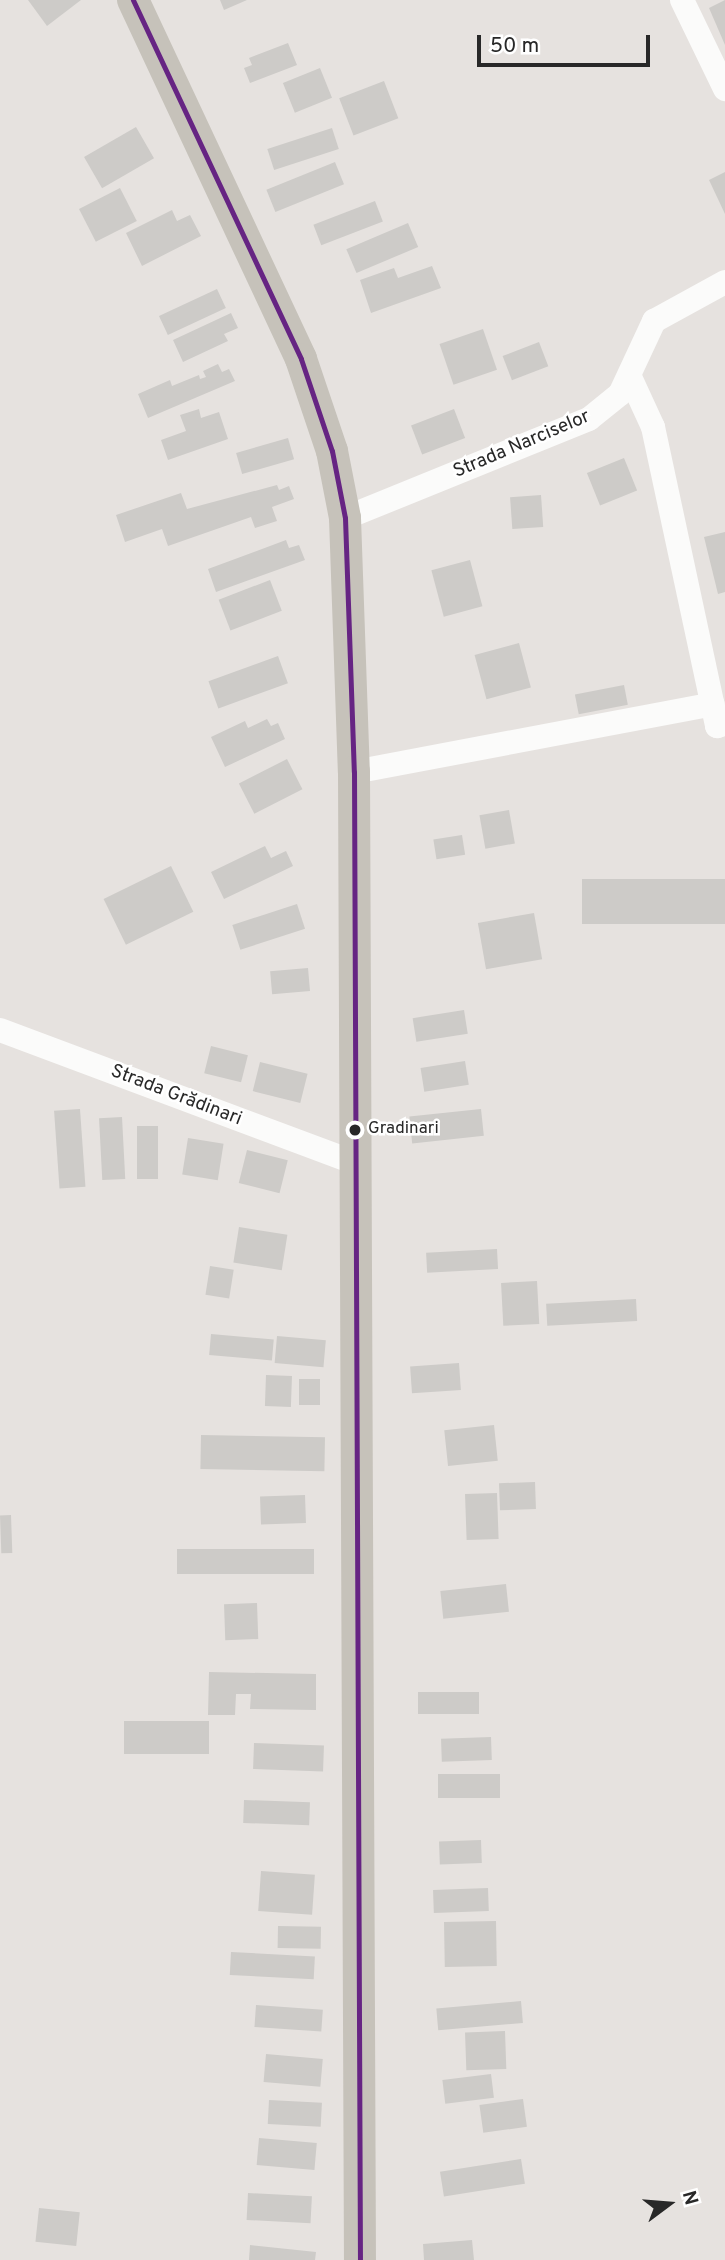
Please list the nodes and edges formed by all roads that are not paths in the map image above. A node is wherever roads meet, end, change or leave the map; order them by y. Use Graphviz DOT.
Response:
graph roads {
  1 [pos="133,0"];
  2 [pos="682,0"];
  3 [pos="725,89"];
  4 [pos="725,282"];
  5 [pos="630,377"];
  6 [pos="345,518"];
  7 [pos="719,714"];
  8 [pos="354,772"];
  9 [pos="0,1030"];
  10 [pos="353,1162"];
  11 [pos="360,2260"];
  1 -- 6 [label="main road"];
  2 -- 3 [label="street"];
  4 -- 5 [label="street, Strada Narciselor"];
  5 -- 6 [label="street, Strada Narciselor"];
  5 -- 7 [label="street"];
  6 -- 8 [label="main road"];
  7 -- 8 [label="street"];
  8 -- 10 [label="main road"];
  9 -- 10 [label="street, Strada Grădinari"];
  10 -- 11 [label="main road"];
}
